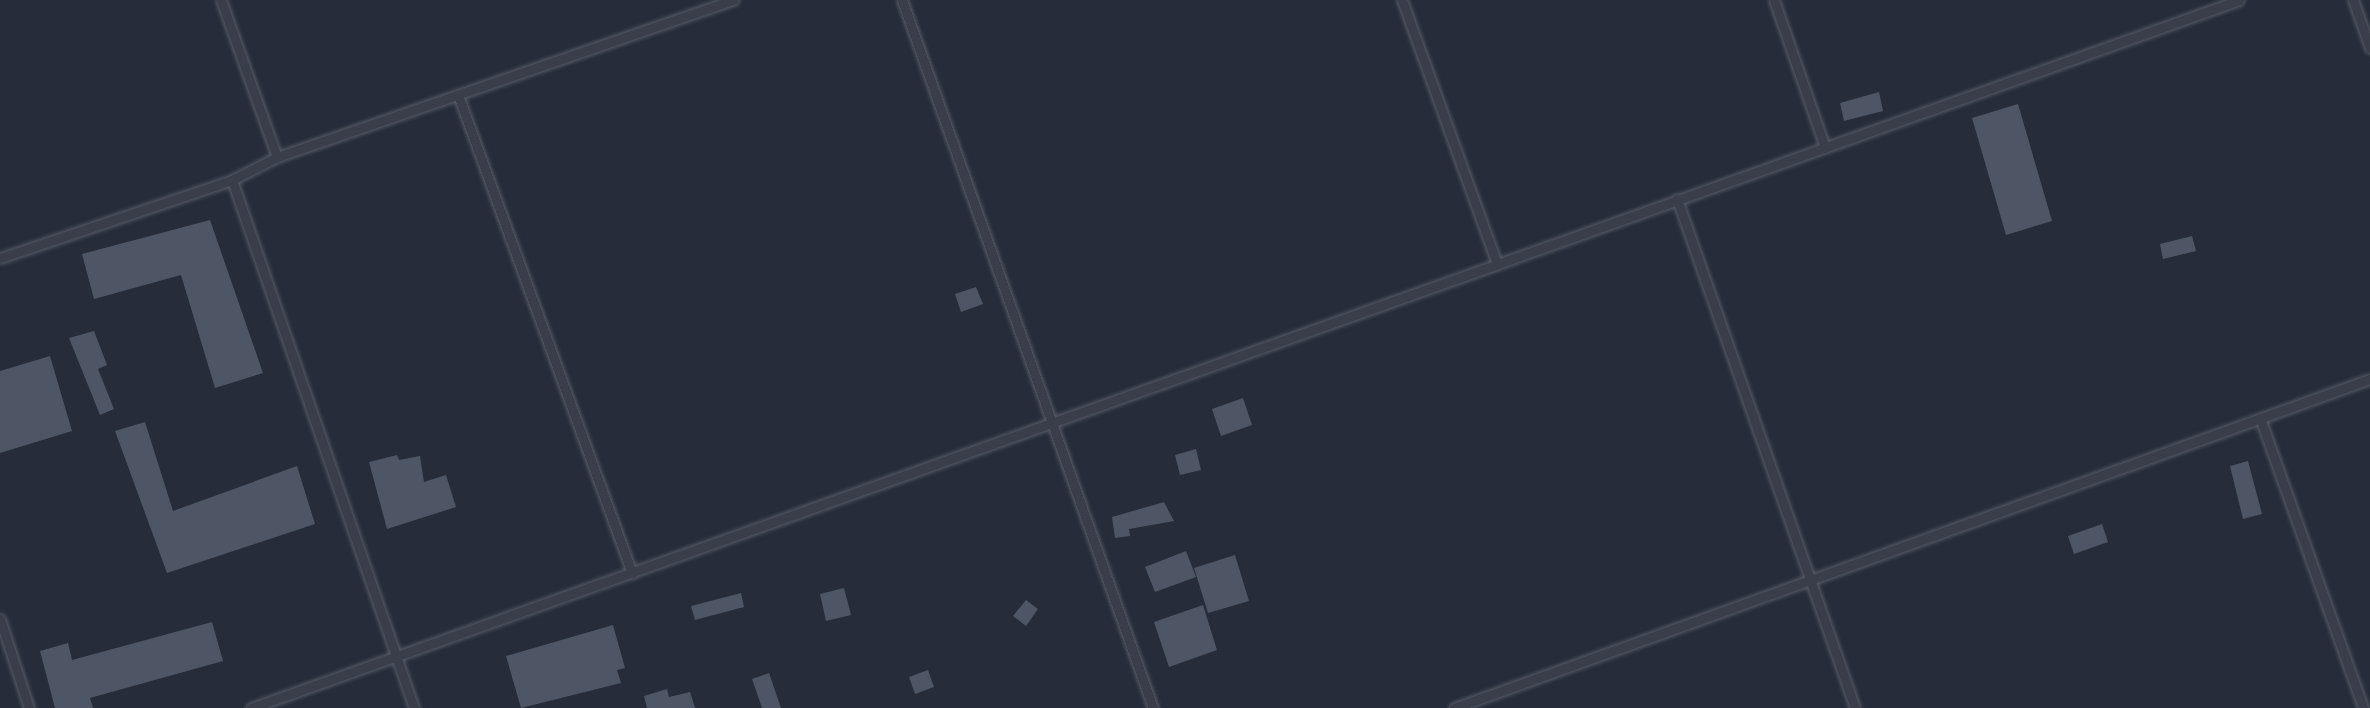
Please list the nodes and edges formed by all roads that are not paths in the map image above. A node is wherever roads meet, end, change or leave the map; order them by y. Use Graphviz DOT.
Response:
graph roads {
  1 [pos="221,0"];
  2 [pos="734,0"];
  3 [pos="902,0"];
  4 [pos="1402,0"];
  5 [pos="1774,0"];
  6 [pos="2239,0"];
  7 [pos="2353,0"];
  8 [pos="2370,48"];
  9 [pos="458,95"];
  10 [pos="1825,148"];
  11 [pos="277,157"];
  12 [pos="232,180"];
  13 [pos="1677,199"];
  14 [pos="0,258"];
  15 [pos="1497,264"];
  16 [pos="2370,379"];
  17 [pos="2260,418"];
  18 [pos="1051,424"];
  19 [pos="632,573"];
  20 [pos="1808,580"];
  21 [pos="0,620"];
  22 [pos="397,657"];
  23 [pos="29,708"];
  24 [pos="251,708"];
  25 [pos="414,708"];
  26 [pos="1153,708"];
  27 [pos="1454,708"];
  28 [pos="1855,708"];
  29 [pos="2363,708"];
  1 -- 11 [label="lane"];
  2 -- 9 [label="lane"];
  3 -- 18 [label="lane"];
  4 -- 15 [label="lane"];
  5 -- 10 [label="lane"];
  6 -- 10 [label="lane"];
  7 -- 8 [label="lane"];
  9 -- 11 [label="lane"];
  9 -- 19 [label="lane"];
  10 -- 13 [label="lane"];
  11 -- 12 [label="lane"];
  12 -- 14 [label="lane"];
  12 -- 22 [label="lane"];
  13 -- 15 [label="lane"];
  13 -- 20 [label="lane"];
  15 -- 18 [label="lane"];
  16 -- 17 [label="lane"];
  17 -- 20 [label="lane"];
  17 -- 29 [label="lane"];
  18 -- 19 [label="lane"];
  18 -- 26 [label="lane"];
  19 -- 22 [label="lane"];
  20 -- 27 [label="lane"];
  20 -- 28 [label="lane"];
  21 -- 23 [label="lane"];
  22 -- 24 [label="lane"];
  22 -- 25 [label="lane"];
}
